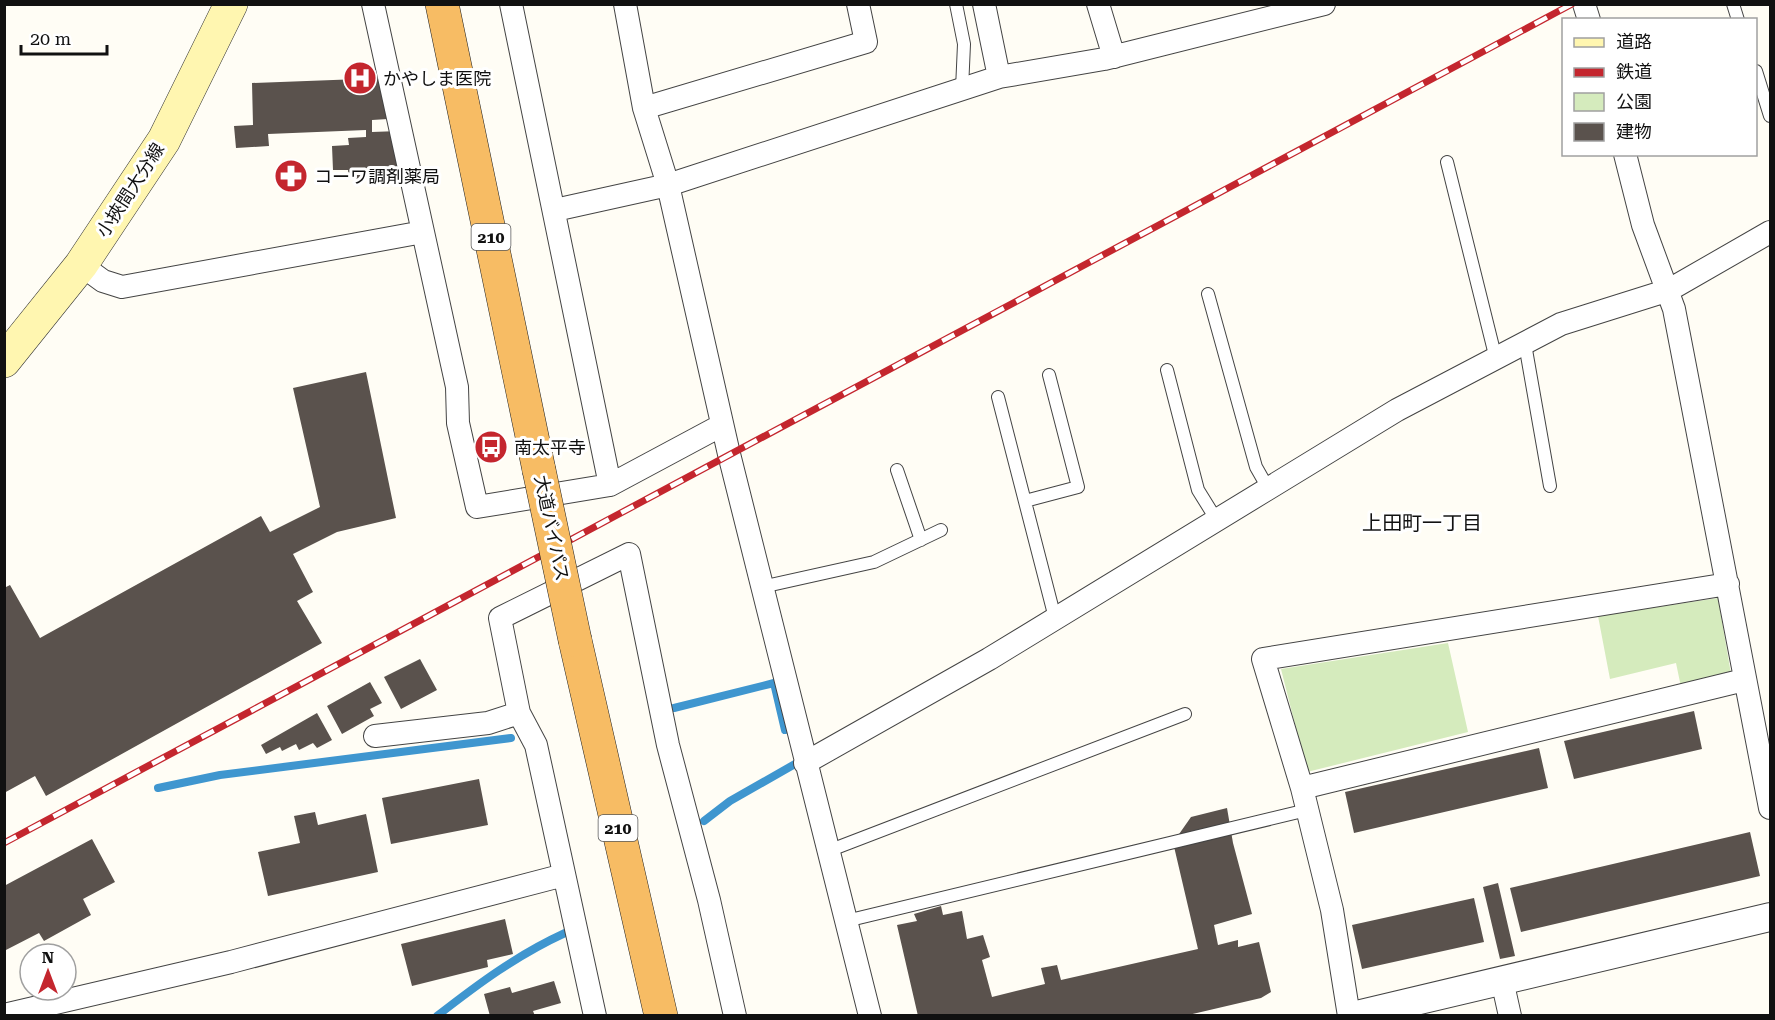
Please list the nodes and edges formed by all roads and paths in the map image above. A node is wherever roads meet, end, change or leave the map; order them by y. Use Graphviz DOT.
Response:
graph roads {
  1 [pos="231,4"];
  2 [pos="374,4"];
  3 [pos="442,4"];
  4 [pos="511,4"];
  5 [pos="625,4"];
  6 [pos="858,4"];
  7 [pos="956,4"];
  8 [pos="984,4"];
  9 [pos="1098,4"];
  10 [pos="1324,4"];
  11 [pos="1265,12"];
  12 [pos="1114,57"];
  13 [pos="999,77"];
  14 [pos="1757,78"];
  15 [pos="962,89"];
  16 [pos="645,108"];
  17 [pos="1770,116"];
  18 [pos="1626,156"];
  19 [pos="1447,162"];
  20 [pos="668,185"];
  21 [pos="555,210"];
  22 [pos="423,232"];
  23 [pos="1770,232"];
  24 [pos="81,265"];
  25 [pos="1669,290"];
  26 [pos="1208,294"];
  27 [pos="1525,344"];
  28 [pos="1496,359"];
  29 [pos="4,361"];
  30 [pos="1167,370"];
  31 [pos="1049,375"];
  32 [pos="998,397"];
  33 [pos="722,425"];
  34 [pos="897,470"];
  35 [pos="610,485"];
  36 [pos="1550,486"];
  37 [pos="1268,488"];
  38 [pos="1024,501"];
  39 [pos="1216,519"];
  40 [pos="941,530"];
  41 [pos="921,540"];
  42 [pos="1728,584"];
  43 [pos="762,587"];
  44 [pos="1055,618"];
  45 [pos="1744,680"];
  46 [pos="519,712"];
  47 [pos="1185,714"];
  48 [pos="375,736"];
  49 [pos="805,763"];
  50 [pos="1302,788"];
  51 [pos="1770,808"];
  52 [pos="1307,810"];
  53 [pos="828,851"];
  54 [pos="564,875"];
  55 [pos="1770,917"];
  56 [pos="846,921"];
  57 [pos="1502,980"];
  58 [pos="4,1015"];
  59 [pos="595,1016"];
  60 [pos="661,1016"];
  61 [pos="735,1016"];
  62 [pos="870,1016"];
  63 [pos="1351,1016"];
  64 [pos="1510,1016"];
  1 -- 24 [label="main road, 小挾間大分線"];
  2 -- 22 [label="street"];
  3 -- 60 [label="highway, 大道バイパス / 210, bridge"];
  4 -- 21 [label="street"];
  5 -- 16 [label="street"];
  6 -- 16 [label="street"];
  7 -- 15 [label="lane"];
  8 -- 13 [label="street"];
  9 -- 12 [label="street"];
  10 -- 11 [label="street"];
  11 -- 12 [label="street"];
  12 -- 13 [label="street"];
  13 -- 15 [label="street"];
  14 -- 17 [label="lane"];
  15 -- 20 [label="street"];
  16 -- 20 [label="street"];
  18 -- 25 [label="street"];
  19 -- 28 [label="lane"];
  20 -- 21 [label="street"];
  20 -- 33 [label="street"];
  21 -- 35 [label="street"];
  22 -- 24 [label="street"];
  22 -- 35 [label="street"];
  23 -- 25 [label="street"];
  24 -- 29 [label="main road, 小挾間大分線"];
  25 -- 27 [label="street"];
  25 -- 42 [label="street"];
  26 -- 37 [label="lane"];
  27 -- 28 [label="street"];
  27 -- 36 [label="lane"];
  28 -- 37 [label="street"];
  30 -- 39 [label="lane"];
  31 -- 38 [label="lane"];
  32 -- 38 [label="lane"];
  33 -- 35 [label="street"];
  33 -- 43 [label="street"];
  34 -- 41 [label="lane"];
  37 -- 39 [label="street"];
  38 -- 44 [label="lane"];
  39 -- 44 [label="street"];
  40 -- 41 [label="lane"];
  41 -- 43 [label="lane"];
  42 -- 45 [label="street"];
  42 -- 50 [label="street"];
  43 -- 49 [label="street"];
  44 -- 49 [label="street"];
  45 -- 50 [label="street"];
  45 -- 51 [label="street"];
  46 -- 48 [label="street"];
  46 -- 54 [label="street"];
  46 -- 61 [label="street"];
  47 -- 53 [label="lane"];
  49 -- 53 [label="street"];
  50 -- 52 [label="street"];
  52 -- 56 [label="lane"];
  52 -- 63 [label="street"];
  53 -- 56 [label="street"];
  54 -- 58 [label="street"];
  54 -- 59 [label="street"];
  55 -- 57 [label="street"];
  56 -- 62 [label="street"];
  57 -- 63 [label="street"];
  57 -- 64 [label="street"];
}
